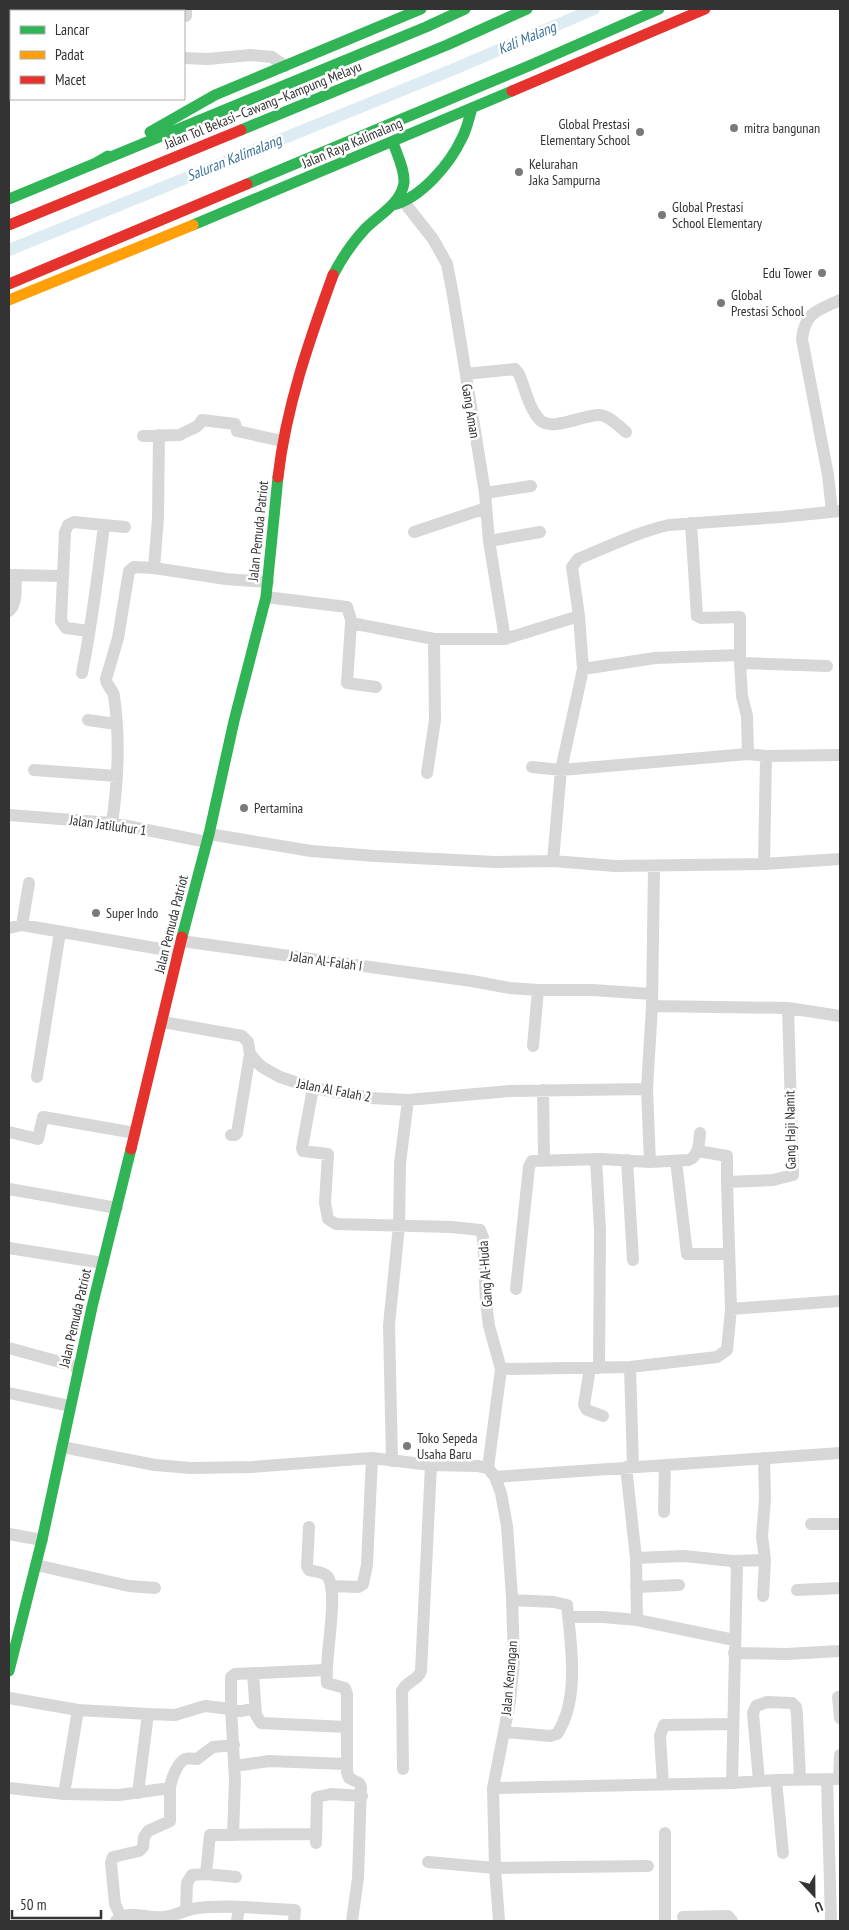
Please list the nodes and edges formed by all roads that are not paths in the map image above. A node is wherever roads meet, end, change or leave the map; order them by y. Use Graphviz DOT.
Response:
graph roads {
  1 [pos="421,9"];
  2 [pos="466,9"];
  3 [pos="527,9"];
  4 [pos="658,9"];
  5 [pos="706,9"];
  6 [pos="185,58"];
  7 [pos="285,66"];
  8 [pos="472,108"];
  9 [pos="393,142"];
  10 [pos="96,162"];
  11 [pos="9,199"];
  12 [pos="399,201"];
  13 [pos="9,226"];
  14 [pos="9,284"];
  15 [pos="9,300"];
  16 [pos="840,300"];
  17 [pos="466,374"];
  18 [pos="626,432"];
  19 [pos="159,435"];
  20 [pos="143,436"];
  21 [pos="282,441"];
  22 [pos="531,486"];
  23 [pos="484,493"];
  24 [pos="486,508"];
  25 [pos="836,511"];
  26 [pos="691,523"];
  27 [pos="104,525"];
  28 [pos="124,527"];
  29 [pos="414,532"];
  30 [pos="540,532"];
  31 [pos="489,541"];
  32 [pos="154,568"];
  33 [pos="12,575"];
  34 [pos="62,576"];
  35 [pos="268,582"];
  36 [pos="266,598"];
  37 [pos="9,611"];
  38 [pos="579,616"];
  39 [pos="352,623"];
  40 [pos="90,631"];
  41 [pos="434,639"];
  42 [pos="505,640"];
  43 [pos="740,659"];
  44 [pos="827,666"];
  45 [pos="583,669"];
  46 [pos="82,673"];
  47 [pos="376,687"];
  48 [pos="88,720"];
  49 [pos="116,724"];
  50 [pos="748,754"];
  51 [pos="840,755"];
  52 [pos="766,756"];
  53 [pos="532,767"];
  54 [pos="34,770"];
  55 [pos="561,770"];
  56 [pos="427,773"];
  57 [pos="117,776"];
  58 [pos="9,815"];
  59 [pos="112,823"];
  60 [pos="208,838"];
  61 [pos="840,859"];
  62 [pos="553,861"];
  63 [pos="764,864"];
  64 [pos="654,866"];
  65 [pos="30,883"];
  66 [pos="22,925"];
  67 [pos="9,928"];
  68 [pos="60,932"];
  69 [pos="180,947"];
  70 [pos="538,990"];
  71 [pos="652,1000"];
  72 [pos="788,1008"];
  73 [pos="840,1016"];
  74 [pos="163,1022"];
  75 [pos="533,1046"];
  76 [pos="250,1054"];
  77 [pos="37,1077"];
  78 [pos="313,1088"];
  79 [pos="647,1089"];
  80 [pos="543,1090"];
  81 [pos="408,1100"];
  82 [pos="9,1132"];
  83 [pos="135,1133"];
  84 [pos="700,1133"];
  85 [pos="231,1135"];
  86 [pos="698,1151"];
  87 [pos="596,1159"];
  88 [pos="544,1160"];
  89 [pos="627,1160"];
  90 [pos="676,1161"];
  91 [pos="650,1162"];
  92 [pos="728,1182"];
  93 [pos="9,1189"];
  94 [pos="117,1208"];
  95 [pos="399,1226"];
  96 [pos="9,1248"];
  97 [pos="729,1254"];
  98 [pos="633,1260"];
  99 [pos="103,1263"];
  100 [pos="516,1289"];
  101 [pos="840,1301"];
  102 [pos="731,1309"];
  103 [pos="9,1348"];
  104 [pos="78,1367"];
  105 [pos="630,1367"];
  106 [pos="594,1368"];
  107 [pos="501,1369"];
  108 [pos="9,1393"];
  109 [pos="70,1406"];
  110 [pos="603,1416"];
  111 [pos="62,1447"];
  112 [pos="840,1453"];
  113 [pos="372,1458"];
  114 [pos="764,1458"];
  115 [pos="392,1461"];
  116 [pos="431,1465"];
  117 [pos="665,1466"];
  118 [pos="630,1467"];
  119 [pos="491,1473"];
  120 [pos="664,1512"];
  121 [pos="811,1524"];
  122 [pos="840,1524"];
  123 [pos="309,1527"];
  124 [pos="9,1534"];
  125 [pos="42,1540"];
  126 [pos="636,1558"];
  127 [pos="765,1560"];
  128 [pos="732,1561"];
  129 [pos="36,1565"];
  130 [pos="679,1585"];
  131 [pos="331,1586"];
  132 [pos="636,1587"];
  133 [pos="155,1588"];
  134 [pos="840,1588"];
  135 [pos="798,1590"];
  136 [pos="763,1596"];
  137 [pos="512,1600"];
  138 [pos="568,1617"];
  139 [pos="636,1620"];
  140 [pos="14,1633"];
  141 [pos="734,1640"];
  142 [pos="840,1651"];
  143 [pos="734,1653"];
  144 [pos="326,1670"];
  145 [pos="9,1671"];
  146 [pos="253,1673"];
  147 [pos="838,1697"];
  148 [pos="9,1698"];
  149 [pos="255,1708"];
  150 [pos="78,1710"];
  151 [pos="231,1710"];
  152 [pos="148,1714"];
  153 [pos="840,1717"];
  154 [pos="732,1724"];
  155 [pos="347,1727"];
  156 [pos="504,1732"];
  157 [pos="234,1745"];
  158 [pos="840,1755"];
  159 [pos="346,1764"];
  160 [pos="235,1766"];
  161 [pos="403,1768"];
  162 [pos="800,1779"];
  163 [pos="835,1779"];
  164 [pos="776,1780"];
  165 [pos="759,1781"];
  166 [pos="732,1783"];
  167 [pos="663,1784"];
  168 [pos="9,1788"];
  169 [pos="170,1788"];
  170 [pos="493,1788"];
  171 [pos="138,1793"];
  172 [pos="64,1794"];
  173 [pos="362,1796"];
  174 [pos="665,1833"];
  175 [pos="233,1835"];
  176 [pos="783,1853"];
  177 [pos="428,1862"];
  178 [pos="648,1866"];
  179 [pos="495,1868"];
  180 [pos="206,1874"];
  181 [pos="236,1876"];
  182 [pos="239,1908"];
  183 [pos="186,1911"];
  184 [pos="683,1918"];
  185 [pos="118,1919"];
  186 [pos="163,1919"];
  187 [pos="237,1921"];
  188 [pos="294,1921"];
  189 [pos="352,1921"];
  190 [pos="499,1921"];
  191 [pos="665,1921"];
  192 [pos="732,1921"];
  193 [pos="831,1921"];
  1 -- 7 [label="main road"];
  2 -- 10 [label="main road"];
  3 -- 13 [label="main road, Jalan Tol Bekasi–Cawang–Kampung Melayu"];
  4 -- 14 [label="main road"];
  5 -- 8 [label="main road, Jalan Raya Kalimalang"];
  6 -- 7 [label="street"];
  7 -- 10 [label="main road"];
  8 -- 9 [label="main road, Jalan Raya Kalimalang"];
  8 -- 12 [label="main road, Jalan Pemuda Patriot"];
  9 -- 12 [label="main road"];
  9 -- 15 [label="main road, Jalan Raya Kalimalang"];
  10 -- 11 [label="main road"];
  12 -- 17 [label="street, Gang Aman"];
  12 -- 21 [label="main road, Jalan Pemuda Patriot"];
  16 -- 25 [label="street"];
  17 -- 18 [label="street"];
  17 -- 23 [label="street, Gang Aman"];
  19 -- 20 [label="street"];
  19 -- 21 [label="street"];
  19 -- 32 [label="street"];
  21 -- 35 [label="main road, Jalan Pemuda Patriot"];
  22 -- 23 [label="street"];
  23 -- 24 [label="street, Gang Aman"];
  24 -- 29 [label="street"];
  24 -- 31 [label="street, Gang Aman"];
  25 -- 26 [label="street"];
  26 -- 38 [label="street"];
  26 -- 43 [label="street"];
  27 -- 28 [label="street"];
  27 -- 34 [label="street"];
  27 -- 40 [label="street"];
  30 -- 31 [label="street"];
  31 -- 42 [label="street, Gang Aman"];
  32 -- 35 [label="street"];
  32 -- 49 [label="street"];
  33 -- 34 [label="street"];
  33 -- 37 [label="street"];
  34 -- 40 [label="street"];
  35 -- 36 [label="main road, Jalan Pemuda Patriot"];
  36 -- 39 [label="street"];
  36 -- 60 [label="main road, Jalan Pemuda Patriot"];
  38 -- 42 [label="street"];
  38 -- 45 [label="street"];
  39 -- 41 [label="street"];
  39 -- 47 [label="street"];
  40 -- 46 [label="street"];
  41 -- 42 [label="street"];
  41 -- 56 [label="street"];
  43 -- 44 [label="street"];
  43 -- 45 [label="street"];
  43 -- 50 [label="street"];
  45 -- 55 [label="street"];
  48 -- 49 [label="street"];
  49 -- 57 [label="street"];
  50 -- 52 [label="street"];
  50 -- 55 [label="street"];
  51 -- 52 [label="street"];
  52 -- 63 [label="street"];
  53 -- 55 [label="street"];
  54 -- 57 [label="street"];
  55 -- 62 [label="street"];
  57 -- 59 [label="street"];
  58 -- 59 [label="street, Jalan Jatiluhur 1"];
  59 -- 60 [label="street, Jalan Jatiluhur 1"];
  60 -- 62 [label="street, Jalan Jatiluhur 1"];
  60 -- 69 [label="main road, Jalan Pemuda Patriot"];
  61 -- 63 [label="street, Jalan Jatiluhur 1"];
  62 -- 64 [label="street, Jalan Jatiluhur 1"];
  63 -- 64 [label="street, Jalan Jatiluhur 1"];
  64 -- 71 [label="street"];
  65 -- 66 [label="street"];
  66 -- 67 [label="street"];
  66 -- 68 [label="street, Jalan Al-Falah I"];
  68 -- 69 [label="street, Jalan Al-Falah I"];
  68 -- 77 [label="street"];
  69 -- 70 [label="street, Jalan Al-Falah I"];
  69 -- 74 [label="main road, Jalan Pemuda Patriot"];
  70 -- 71 [label="street, Jalan Al-Falah I"];
  70 -- 75 [label="street"];
  71 -- 72 [label="street, Jalan Al-Falah I"];
  71 -- 79 [label="street"];
  72 -- 73 [label="street, Jalan Al-Falah I"];
  72 -- 92 [label="street, Gang Haji Namit"];
  74 -- 76 [label="street, Jalan Al Falah 2"];
  74 -- 83 [label="main road, Jalan Pemuda Patriot"];
  76 -- 78 [label="street, Jalan Al Falah 2"];
  76 -- 85 [label="street"];
  78 -- 81 [label="street, Jalan Al Falah 2"];
  78 -- 95 [label="street"];
  79 -- 80 [label="street, Jalan Al Falah 2"];
  79 -- 91 [label="street"];
  80 -- 81 [label="street, Jalan Al Falah 2"];
  80 -- 88 [label="street"];
  81 -- 95 [label="street"];
  82 -- 83 [label="street"];
  83 -- 94 [label="main road, Jalan Pemuda Patriot"];
  84 -- 86 [label="street"];
  86 -- 90 [label="street"];
  86 -- 92 [label="street"];
  87 -- 88 [label="street"];
  87 -- 89 [label="street"];
  87 -- 106 [label="street"];
  88 -- 100 [label="street"];
  89 -- 91 [label="street"];
  89 -- 98 [label="street"];
  90 -- 91 [label="street"];
  90 -- 97 [label="street"];
  92 -- 97 [label="street"];
  93 -- 94 [label="street"];
  94 -- 99 [label="main road, Jalan Pemuda Patriot"];
  95 -- 107 [label="street, Gang Al-Huda"];
  95 -- 115 [label="street"];
  96 -- 99 [label="street"];
  97 -- 102 [label="street"];
  99 -- 104 [label="main road, Jalan Pemuda Patriot"];
  101 -- 102 [label="street"];
  102 -- 105 [label="street"];
  103 -- 104 [label="street"];
  104 -- 109 [label="main road, Jalan Pemuda Patriot"];
  105 -- 106 [label="street"];
  105 -- 118 [label="street"];
  106 -- 107 [label="street"];
  106 -- 110 [label="street"];
  107 -- 119 [label="street"];
  108 -- 109 [label="street"];
  109 -- 111 [label="main road, Jalan Pemuda Patriot"];
  111 -- 113 [label="street"];
  111 -- 125 [label="main road, Jalan Pemuda Patriot"];
  112 -- 114 [label="street"];
  113 -- 115 [label="street"];
  113 -- 131 [label="street"];
  114 -- 117 [label="street"];
  114 -- 127 [label="street"];
  115 -- 116 [label="street"];
  116 -- 119 [label="street"];
  116 -- 161 [label="street"];
  117 -- 118 [label="street"];
  117 -- 120 [label="street"];
  118 -- 119 [label="street"];
  118 -- 126 [label="street"];
  119 -- 137 [label="street, Jalan Kenangan"];
  121 -- 122 [label="street"];
  123 -- 131 [label="street"];
  124 -- 125 [label="street"];
  125 -- 129 [label="main road, Jalan Pemuda Patriot"];
  126 -- 128 [label="street"];
  126 -- 132 [label="street"];
  127 -- 128 [label="street"];
  127 -- 136 [label="street"];
  128 -- 141 [label="street"];
  129 -- 133 [label="street"];
  129 -- 140 [label="main road, Jalan Pemuda Patriot"];
  130 -- 132 [label="street"];
  131 -- 144 [label="street"];
  132 -- 139 [label="street"];
  134 -- 135 [label="street"];
  137 -- 138 [label="street"];
  137 -- 156 [label="street, Jalan Kenangan"];
  138 -- 139 [label="street"];
  138 -- 156 [label="street"];
  139 -- 141 [label="street"];
  140 -- 145 [label="main road, Jalan Pemuda Patriot"];
  141 -- 143 [label="street"];
  142 -- 143 [label="street"];
  143 -- 154 [label="street"];
  144 -- 146 [label="street"];
  144 -- 155 [label="street"];
  146 -- 149 [label="street"];
  146 -- 151 [label="street"];
  147 -- 153 [label="street"];
  148 -- 150 [label="street"];
  149 -- 151 [label="street"];
  149 -- 155 [label="street"];
  150 -- 152 [label="street"];
  150 -- 172 [label="street"];
  151 -- 152 [label="street"];
  151 -- 157 [label="street"];
  152 -- 171 [label="street"];
  154 -- 166 [label="street"];
  154 -- 167 [label="street"];
  155 -- 159 [label="street"];
  156 -- 170 [label="street, Jalan Kenangan"];
  157 -- 160 [label="street"];
  157 -- 169 [label="street"];
  158 -- 163 [label="street"];
  159 -- 160 [label="street"];
  159 -- 173 [label="street"];
  160 -- 175 [label="street"];
  162 -- 163 [label="street"];
  162 -- 164 [label="street"];
  162 -- 165 [label="street"];
  163 -- 193 [label="street"];
  164 -- 165 [label="street"];
  164 -- 176 [label="street"];
  165 -- 166 [label="street"];
  166 -- 167 [label="street"];
  167 -- 170 [label="street"];
  168 -- 172 [label="street"];
  169 -- 171 [label="street"];
  169 -- 185 [label="street"];
  170 -- 179 [label="street, Jalan Kenangan"];
  171 -- 172 [label="street"];
  173 -- 175 [label="street"];
  173 -- 189 [label="street"];
  174 -- 191 [label="street"];
  175 -- 180 [label="street"];
  177 -- 179 [label="street"];
  178 -- 179 [label="street"];
  179 -- 190 [label="street, Jalan Kenangan"];
  180 -- 181 [label="street"];
  180 -- 183 [label="street"];
  182 -- 183 [label="street"];
  182 -- 187 [label="street"];
  182 -- 188 [label="street"];
  183 -- 186 [label="street"];
  184 -- 192 [label="street"];
  185 -- 186 [label="street"];
}
